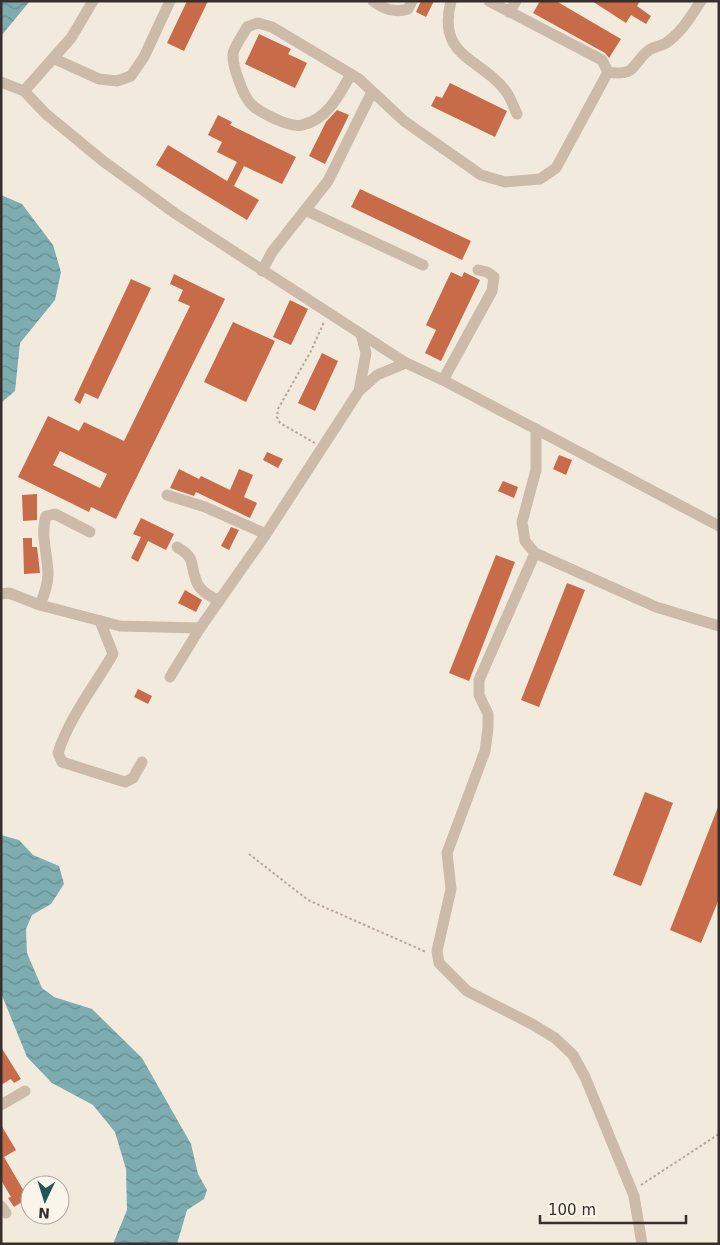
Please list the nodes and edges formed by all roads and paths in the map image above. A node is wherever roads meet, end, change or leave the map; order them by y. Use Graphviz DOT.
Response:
graph roads {
  1 [pos="93,1"];
  2 [pos="170,1"];
  3 [pos="373,1"];
  4 [pos="412,1"];
  5 [pos="451,1"];
  6 [pos="489,1"];
  7 [pos="516,1"];
  8 [pos="701,1"];
  9 [pos="509,12"];
  10 [pos="55,59"];
  11 [pos="608,72"];
  12 [pos="350,74"];
  13 [pos="1,82"];
  14 [pos="24,91"];
  15 [pos="372,92"];
  16 [pos="517,114"];
  17 [pos="305,210"];
  18 [pos="423,265"];
  19 [pos="478,270"];
  20 [pos="262,271"];
  21 [pos="324,309"];
  22 [pos="361,334"];
  23 [pos="406,363"];
  24 [pos="443,380"];
  25 [pos="359,391"];
  26 [pos="536,429"];
  27 [pos="323,448"];
  28 [pos="166,495"];
  29 [pos="719,526"];
  30 [pos="90,532"];
  31 [pos="266,534"];
  32 [pos="178,547"];
  33 [pos="535,553"];
  34 [pos="1,594"];
  35 [pos="219,601"];
  36 [pos="40,604"];
  37 [pos="100,621"];
  38 [pos="719,626"];
  39 [pos="200,628"];
  40 [pos="170,677"];
  41 [pos="142,762"];
  42 [pos="249,854"];
  43 [pos="439,963"];
  44 [pos="25,1091"];
  45 [pos="1,1105"];
  46 [pos="719,1134"];
  47 [pos="634,1196"];
  48 [pos="642,1244"];
  1 -- 10 [label="street"];
  2 -- 10 [label="street"];
  3 -- 4 [label="street"];
  5 -- 16 [label="street"];
  6 -- 9 [label="street"];
  7 -- 9 [label="street"];
  8 -- 11 [label="street"];
  9 -- 11 [label="street"];
  10 -- 14 [label="street"];
  11 -- 15 [label="street"];
  12 -- 12 [label="street"];
  12 -- 15 [label="street"];
  13 -- 14 [label="street"];
  14 -- 20 [label="street"];
  15 -- 17 [label="street"];
  17 -- 18 [label="street"];
  17 -- 20 [label="street"];
  19 -- 24 [label="street"];
  20 -- 21 [label="street"];
  21 -- 22 [label="street"];
  21 -- 27 [label="path"];
  22 -- 23 [label="street"];
  22 -- 25 [label="street"];
  23 -- 24 [label="street"];
  23 -- 25 [label="street"];
  24 -- 26 [label="street"];
  25 -- 27 [label="street"];
  26 -- 29 [label="street"];
  26 -- 33 [label="street"];
  27 -- 31 [label="street"];
  28 -- 31 [label="street"];
  30 -- 36 [label="street"];
  31 -- 35 [label="street"];
  32 -- 35 [label="street"];
  33 -- 38 [label="street"];
  33 -- 43 [label="street"];
  34 -- 36 [label="street"];
  35 -- 39 [label="street"];
  36 -- 37 [label="street"];
  37 -- 39 [label="street"];
  37 -- 41 [label="street"];
  39 -- 40 [label="street"];
  42 -- 43 [label="path"];
  43 -- 47 [label="street"];
  44 -- 45 [label="street"];
  46 -- 47 [label="path"];
  47 -- 48 [label="street"];
}
